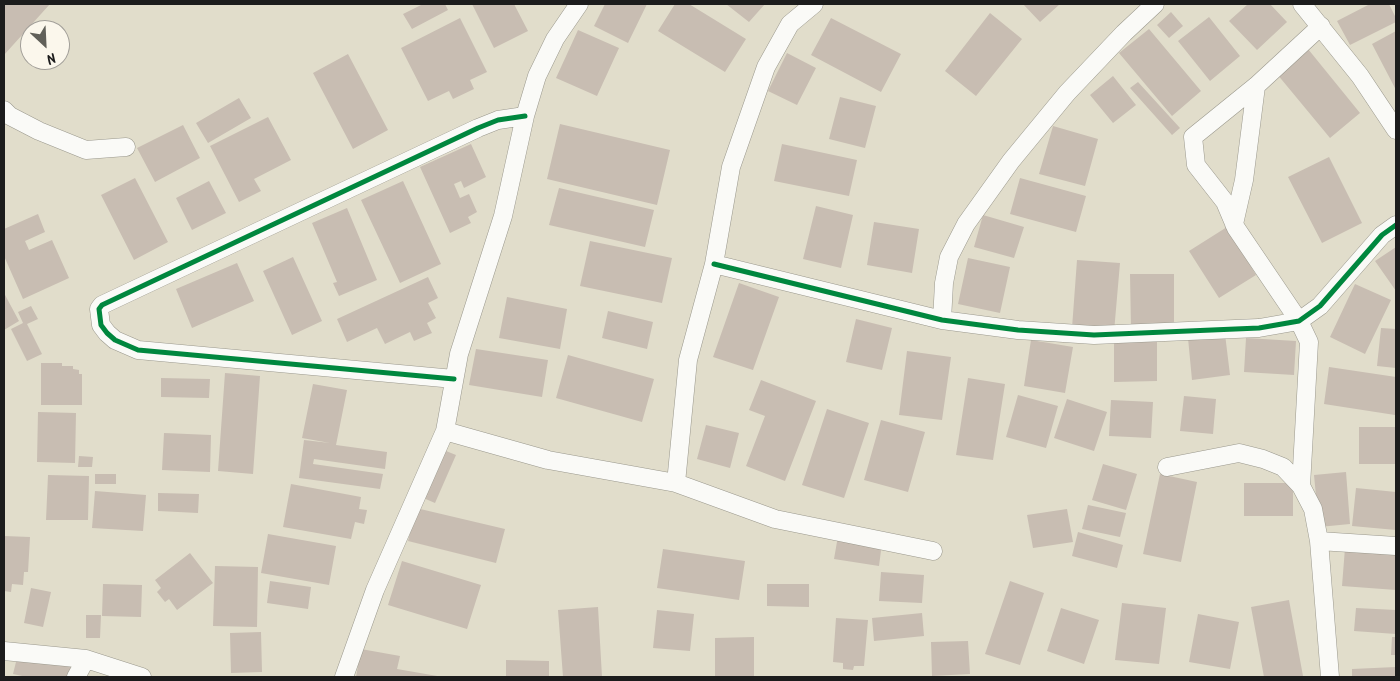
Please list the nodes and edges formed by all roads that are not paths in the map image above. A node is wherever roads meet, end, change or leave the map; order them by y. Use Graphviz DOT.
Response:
graph roads {
  1 [pos="579,4"];
  2 [pos="814,4"];
  3 [pos="1155,4"];
  4 [pos="1302,4"];
  5 [pos="1321,26"];
  6 [pos="1256,86"];
  7 [pos="4,110"];
  8 [pos="525,116"];
  9 [pos="1396,130"];
  10 [pos="126,147"];
  11 [pos="1234,224"];
  12 [pos="1396,225"];
  13 [pos="714,264"];
  14 [pos="942,320"];
  15 [pos="1299,321"];
  16 [pos="454,379"];
  17 [pos="445,431"];
  18 [pos="1167,467"];
  19 [pos="676,483"];
  20 [pos="1301,486"];
  21 [pos="1319,541"];
  22 [pos="1396,546"];
  23 [pos="933,551"];
  24 [pos="4,651"];
  25 [pos="86,659"];
  26 [pos="76,677"];
  27 [pos="142,677"];
  28 [pos="344,677"];
  29 [pos="1330,677"];
  1 -- 8 [label="street"];
  2 -- 13 [label="street"];
  3 -- 14 [label="street"];
  4 -- 5 [label="street"];
  5 -- 6 [label="street"];
  5 -- 9 [label="street"];
  6 -- 11 [label="street"];
  6 -- 11 [label="street"];
  7 -- 10 [label="street"];
  8 -- 16 [label="street"];
  8 -- 16 [label="street"];
  11 -- 15 [label="street"];
  12 -- 15 [label="street"];
  13 -- 14 [label="street"];
  13 -- 19 [label="street"];
  14 -- 15 [label="street"];
  15 -- 20 [label="street"];
  16 -- 17 [label="street"];
  17 -- 19 [label="street"];
  17 -- 28 [label="street"];
  18 -- 20 [label="street"];
  19 -- 23 [label="street"];
  20 -- 21 [label="street"];
  21 -- 22 [label="street"];
  21 -- 29 [label="street"];
  24 -- 25 [label="street"];
  25 -- 26 [label="street"];
  25 -- 27 [label="street"];
}
